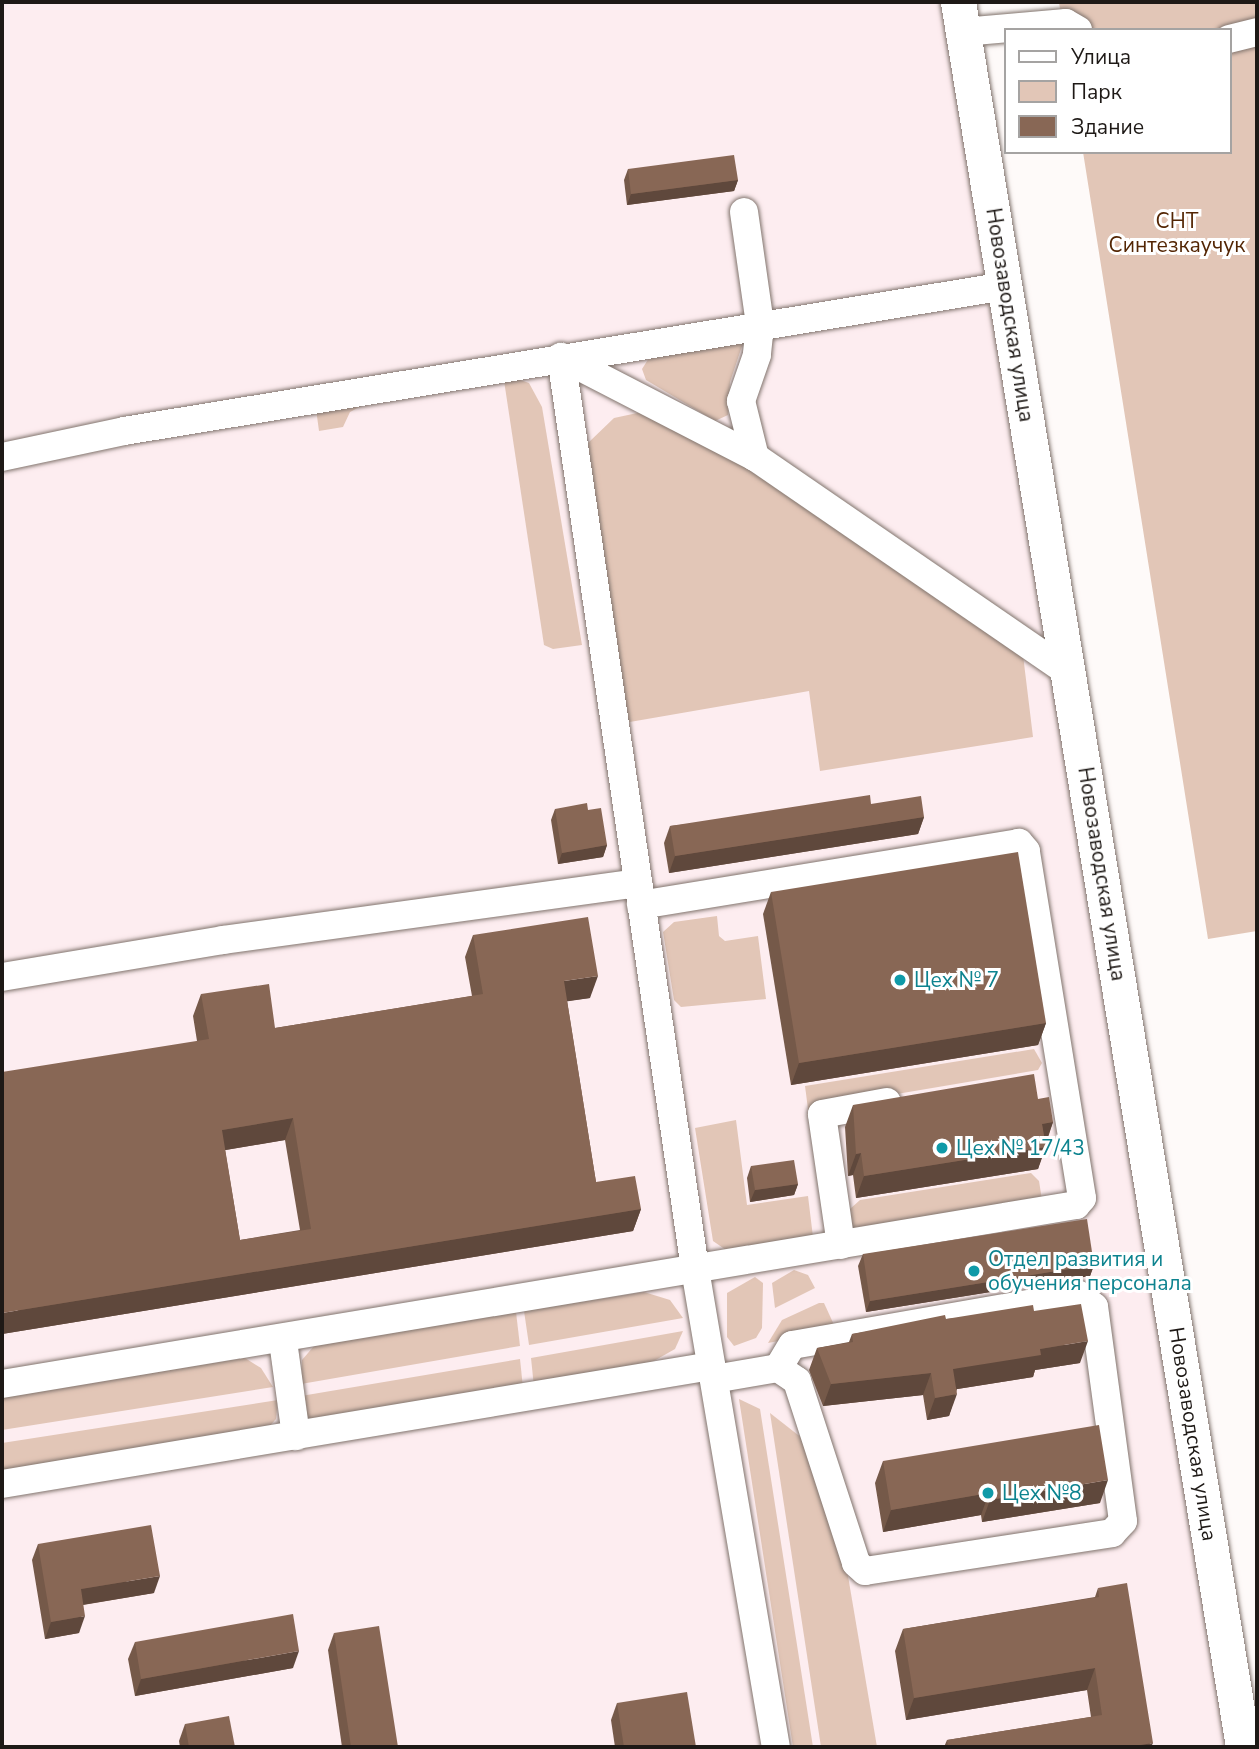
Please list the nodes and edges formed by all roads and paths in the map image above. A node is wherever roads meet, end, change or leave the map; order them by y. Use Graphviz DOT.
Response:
graph roads {
  1 [pos="961,17"];
  2 [pos="1075,28"];
  3 [pos="1257,32"];
  4 [pos="1231,38"];
  5 [pos="744,212"];
  6 [pos="1006,286"];
  7 [pos="760,325"];
  8 [pos="561,357"];
  9 [pos="2,457"];
  10 [pos="755,457"];
  11 [pos="1069,673"];
  12 [pos="639,894"];
  13 [pos="2,977"];
  14 [pos="915,1097"];
  15 [pos="841,1245"];
  16 [pos="695,1269"];
  17 [pos="283,1341"];
  18 [pos="778,1368"];
  19 [pos="712,1373"];
  20 [pos="2,1384"];
  21 [pos="296,1436"];
  22 [pos="2,1484"];
  23 [pos="776,1747"];
  24 [pos="1243,1747"];
  1 -- 2 [label="street"];
  1 -- 6 [label="main road, Новозаводская улица"];
  3 -- 4 [label="street"];
  5 -- 7 [label="street"];
  6 -- 7 [label="street"];
  6 -- 11 [label="main road, Новозаводская улица"];
  7 -- 8 [label="street"];
  7 -- 10 [label="street"];
  8 -- 9 [label="street"];
  8 -- 10 [label="street"];
  8 -- 12 [label="street"];
  10 -- 11 [label="street"];
  11 -- 24 [label="main road, Новозаводская улица"];
  12 -- 13 [label="street"];
  12 -- 15 [label="street"];
  12 -- 16 [label="street"];
  14 -- 15 [label="street"];
  15 -- 16 [label="street"];
  16 -- 17 [label="street"];
  16 -- 19 [label="street"];
  17 -- 20 [label="street"];
  17 -- 21 [label="street"];
  18 -- 18 [label="street"];
  18 -- 19 [label="street"];
  19 -- 21 [label="street"];
  19 -- 23 [label="street"];
  21 -- 22 [label="street"];
}
